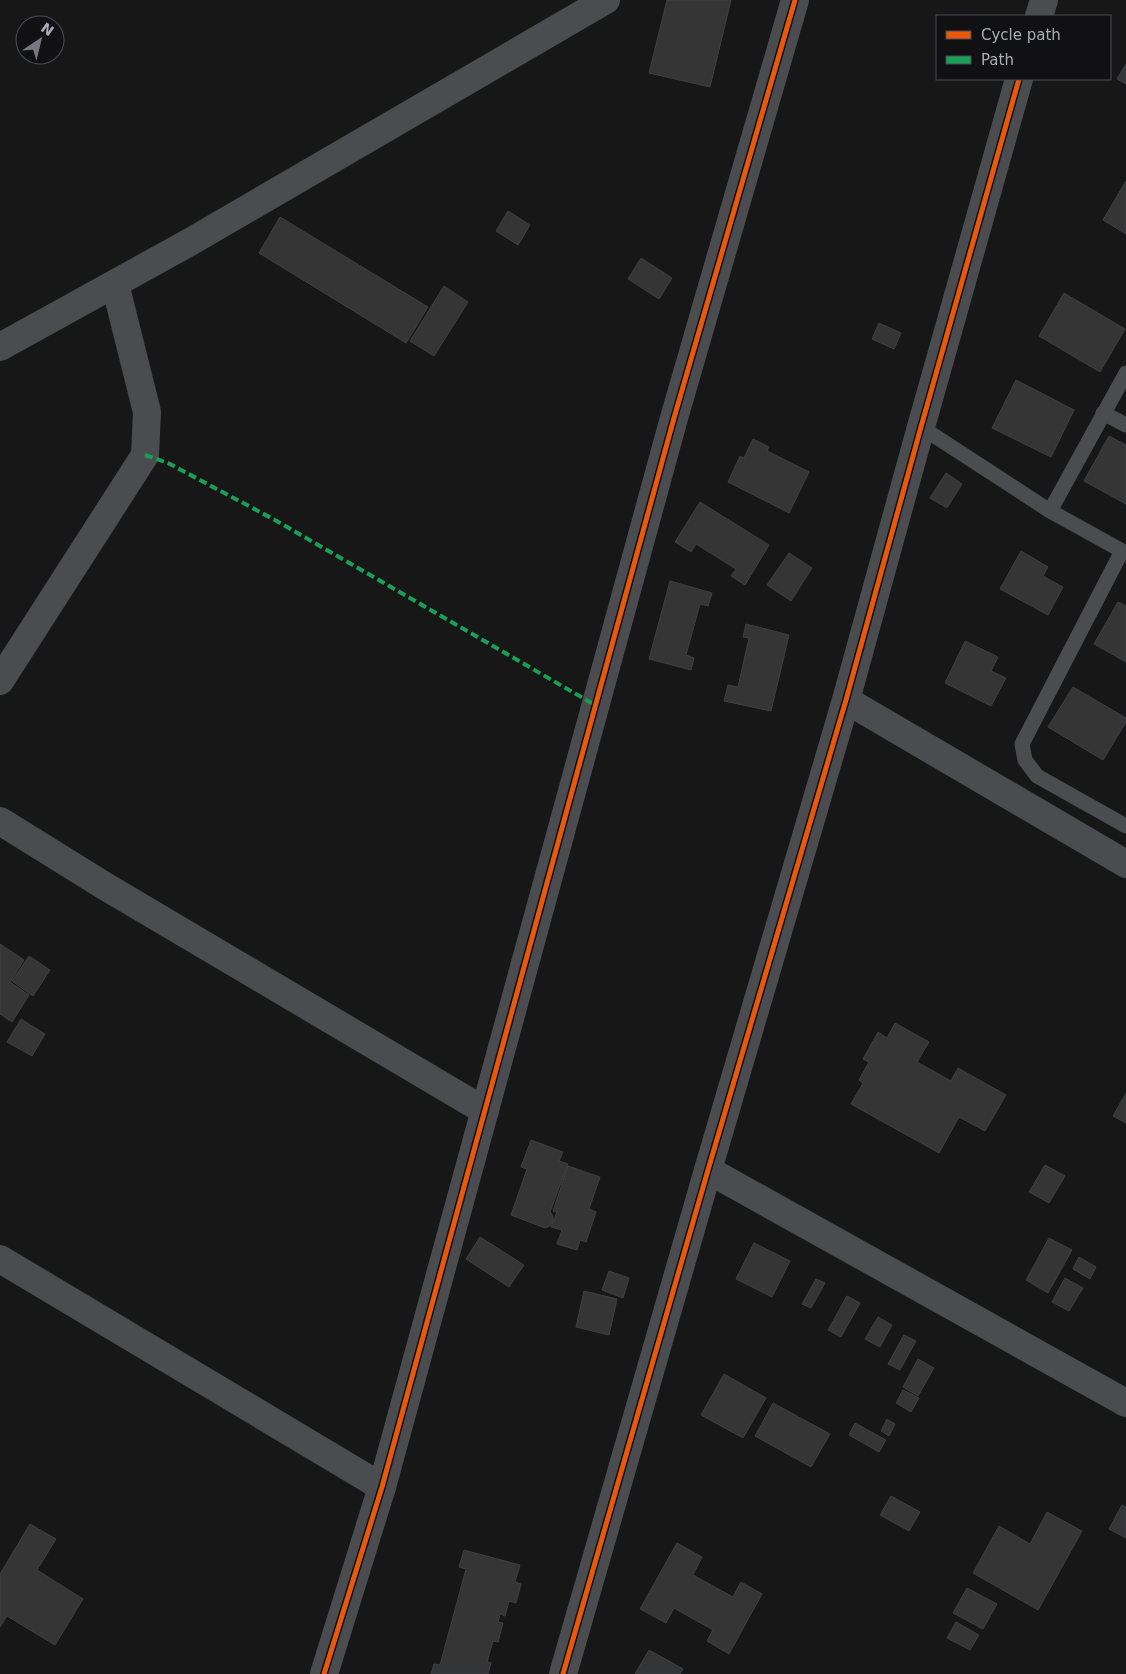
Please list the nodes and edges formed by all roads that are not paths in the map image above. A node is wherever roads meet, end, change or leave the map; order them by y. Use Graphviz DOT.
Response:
graph roads {
  1 [pos="606,0"];
  2 [pos="795,0"];
  3 [pos="1044,0"];
  4 [pos="1039,15"];
  5 [pos="1019,80"];
  6 [pos="115,284"];
  7 [pos="0,347"];
  8 [pos="1126,373"];
  9 [pos="1103,413"];
  10 [pos="1126,425"];
  11 [pos="921,427"];
  12 [pos="1050,511"];
  13 [pos="1124,552"];
  14 [pos="0,681"];
  15 [pos="846,700"];
  16 [pos="0,821"];
  17 [pos="1126,826"];
  18 [pos="1126,864"];
  19 [pos="484,1111"];
  20 [pos="708,1170"];
  21 [pos="0,1260"];
  22 [pos="1126,1403"];
  23 [pos="382,1487"];
  24 [pos="324,1674"];
  25 [pos="563,1674"];
  1 -- 6 [label="street"];
  2 -- 19 [label="street"];
  3 -- 4 [label="street"];
  5 -- 11 [label="street"];
  6 -- 7 [label="street"];
  6 -- 14 [label="street"];
  8 -- 9 [label="lane"];
  9 -- 10 [label="lane"];
  9 -- 12 [label="lane"];
  11 -- 12 [label="lane"];
  11 -- 15 [label="street"];
  12 -- 13 [label="lane"];
  13 -- 17 [label="lane"];
  15 -- 18 [label="street"];
  15 -- 20 [label="street"];
  16 -- 19 [label="street"];
  19 -- 23 [label="street"];
  20 -- 22 [label="street"];
  20 -- 25 [label="street"];
  21 -- 23 [label="street"];
  23 -- 24 [label="street"];
}
